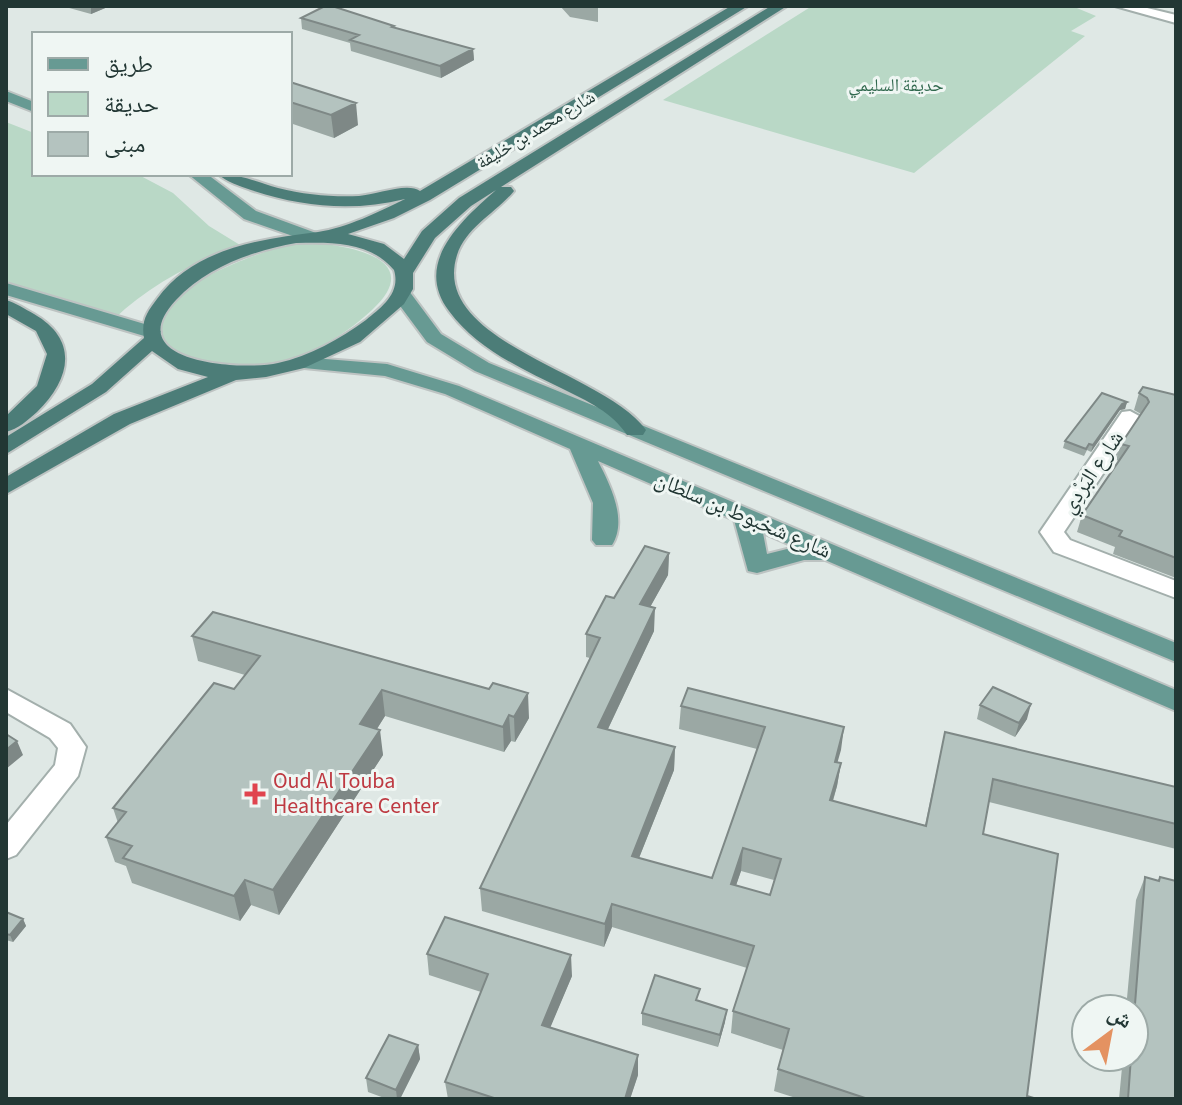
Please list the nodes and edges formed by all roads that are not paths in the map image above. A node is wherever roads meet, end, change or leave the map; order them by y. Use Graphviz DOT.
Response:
graph roads {
  1 [pos="741,6"];
  2 [pos="780,6"];
  3 [pos="1122,6"];
  4 [pos="1176,19"];
  5 [pos="6,96"];
  6 [pos="32,106"];
  7 [pos="529,163"];
  8 [pos="463,174"];
  9 [pos="199,176"];
  10 [pos="231,176"];
  11 [pos="317,237"];
  12 [pos="403,284"];
  13 [pos="6,289"];
  14 [pos="6,306"];
  15 [pos="152,336"];
  16 [pos="301,363"];
  17 [pos="235,374"];
  18 [pos="1130,417"];
  19 [pos="6,426"];
  20 [pos="635,430"];
  21 [pos="6,447"];
  22 [pos="580,447"];
  23 [pos="6,487"];
  24 [pos="743,515"];
  25 [pos="604,540"];
  26 [pos="831,552"];
  27 [pos="1176,590"];
  28 [pos="1176,653"];
  29 [pos="6,699"];
  30 [pos="1176,701"];
  31 [pos="6,847"];
  1 -- 8 [label="highway, شارع محمد بن خليفة"];
  2 -- 7 [label="highway, شارع محمد بن خليفة"];
  3 -- 4 [label="street"];
  5 -- 6 [label="main road"];
  7 -- 12 [label="highway, شارع محمد بن خليفة"];
  7 -- 20 [label="highway"];
  8 -- 10 [label="highway"];
  8 -- 11 [label="highway, شارع محمد بن خليفة"];
  9 -- 11 [label="main road"];
  11 -- 12 [label="highway"];
  11 -- 15 [label="highway"];
  12 -- 16 [label="highway, شارع محمد بن خليفة"];
  12 -- 20 [label="main road, شارع شخبوط بن سلطان"];
  13 -- 15 [label="main road"];
  14 -- 19 [label="highway"];
  15 -- 17 [label="highway"];
  15 -- 21 [label="highway"];
  16 -- 17 [label="highway, شارع محمد بن خليفة"];
  16 -- 22 [label="main road, شارع شخبوط بن سلطان"];
  17 -- 23 [label="highway"];
  18 -- 27 [label="street, شارع البَرْدِي"];
  20 -- 28 [label="main road, شارع شخبوط بن سلطان"];
  22 -- 24 [label="main road, شارع شخبوط بن سلطان"];
  22 -- 25 [label="main road"];
  24 -- 26 [label="main road, شارع شخبوط بن سلطان"];
  24 -- 26 [label="main road"];
  26 -- 30 [label="main road, شارع شخبوط بن سلطان"];
  29 -- 31 [label="street"];
}
